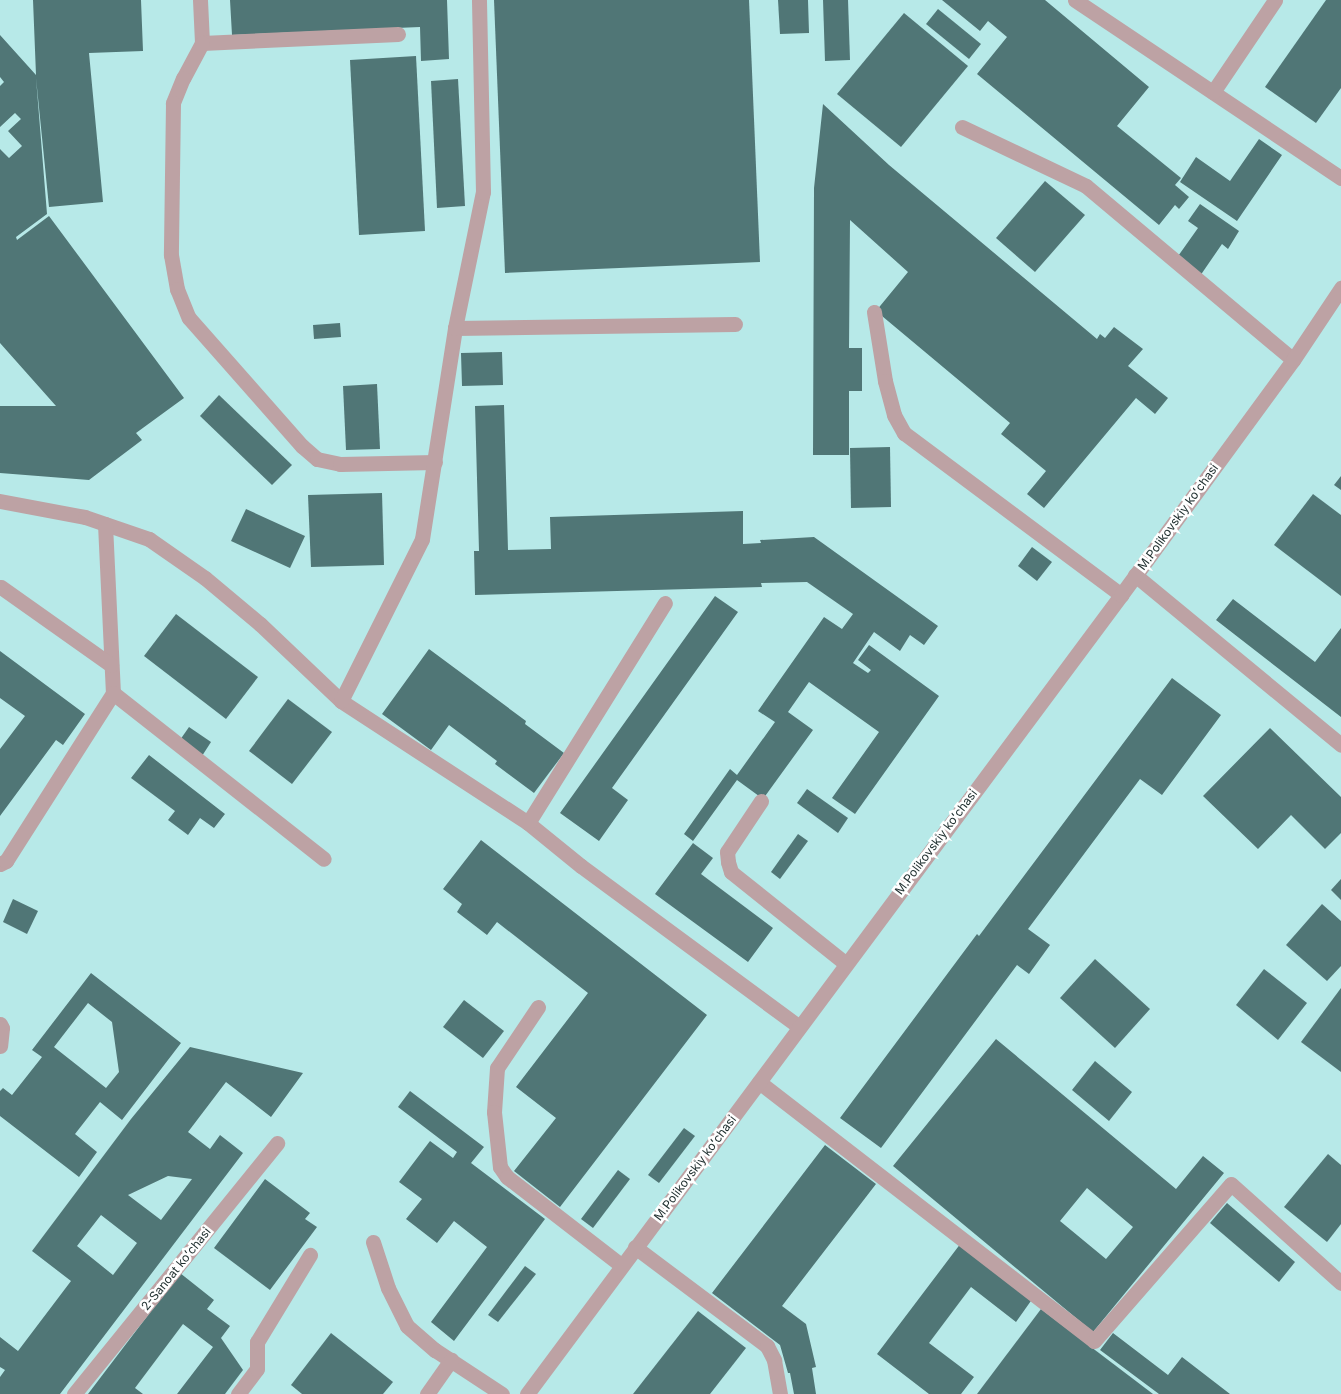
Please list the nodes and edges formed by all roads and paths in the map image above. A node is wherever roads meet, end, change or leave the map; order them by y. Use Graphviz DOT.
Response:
graph roads {
  1 [pos="200,0"];
  2 [pos="479,0"];
  3 [pos="1075,0"];
  4 [pos="1274,0"];
  5 [pos="398,34"];
  6 [pos="202,43"];
  7 [pos="1214,92"];
  8 [pos="962,127"];
  9 [pos="1341,178"];
  10 [pos="1341,288"];
  11 [pos="874,312"];
  12 [pos="735,324"];
  13 [pos="455,328"];
  14 [pos="1293,360"];
  15 [pos="435,462"];
  16 [pos="0,501"];
  17 [pos="105,524"];
  18 [pos="1135,575"];
  19 [pos="1,587"];
  20 [pos="1121,595"];
  21 [pos="664,603"];
  22 [pos="111,665"];
  23 [pos="113,693"];
  24 [pos="341,701"];
  25 [pos="1341,745"];
  26 [pos="761,801"];
  27 [pos="528,823"];
  28 [pos="324,859"];
  29 [pos="0,864"];
  30 [pos="845,963"];
  31 [pos="538,1007"];
  32 [pos="0,1024"];
  33 [pos="799,1027"];
  34 [pos="0,1046"];
  35 [pos="759,1082"];
  36 [pos="278,1143"];
  37 [pos="373,1242"];
  38 [pos="635,1247"];
  39 [pos="310,1255"];
  40 [pos="622,1266"];
  41 [pos="1341,1283"];
  42 [pos="451,1360"];
  43 [pos="74,1394"];
  44 [pos="238,1394"];
  45 [pos="427,1394"];
  46 [pos="502,1394"];
  47 [pos="527,1394"];
  48 [pos="780,1394"];
  1 -- 6 [label="street"];
  2 -- 13 [label="street"];
  3 -- 7 [label="street"];
  4 -- 7 [label="street"];
  5 -- 6 [label="street"];
  6 -- 15 [label="street"];
  7 -- 9 [label="street"];
  8 -- 14 [label="street"];
  10 -- 14 [label="street, M.Polikovskiy koʻchasi"];
  11 -- 20 [label="street"];
  12 -- 13 [label="street"];
  13 -- 15 [label="street"];
  14 -- 18 [label="street, M.Polikovskiy koʻchasi"];
  15 -- 24 [label="street"];
  16 -- 17 [label="street"];
  17 -- 22 [label="street"];
  17 -- 24 [label="street"];
  18 -- 20 [label="street, M.Polikovskiy koʻchasi"];
  18 -- 25 [label="street"];
  19 -- 22 [label="street"];
  20 -- 30 [label="street, M.Polikovskiy koʻchasi"];
  21 -- 27 [label="street"];
  22 -- 23 [label="street"];
  23 -- 28 [label="street"];
  23 -- 29 [label="street"];
  24 -- 27 [label="street"];
  26 -- 30 [label="street"];
  27 -- 33 [label="street"];
  30 -- 33 [label="street, M.Polikovskiy koʻchasi"];
  31 -- 40 [label="street"];
  32 -- 34 [label="street"];
  33 -- 35 [label="street, M.Polikovskiy koʻchasi"];
  35 -- 38 [label="street, M.Polikovskiy koʻchasi"];
  35 -- 41 [label="street"];
  36 -- 43 [label="street, 2-Sanoat koʻchasi"];
  37 -- 42 [label="street"];
  38 -- 40 [label="street, M.Polikovskiy koʻchasi"];
  38 -- 48 [label="street"];
  39 -- 44 [label="street"];
  40 -- 47 [label="street, M.Polikovskiy koʻchasi"];
  42 -- 45 [label="street"];
  42 -- 46 [label="street"];
}
